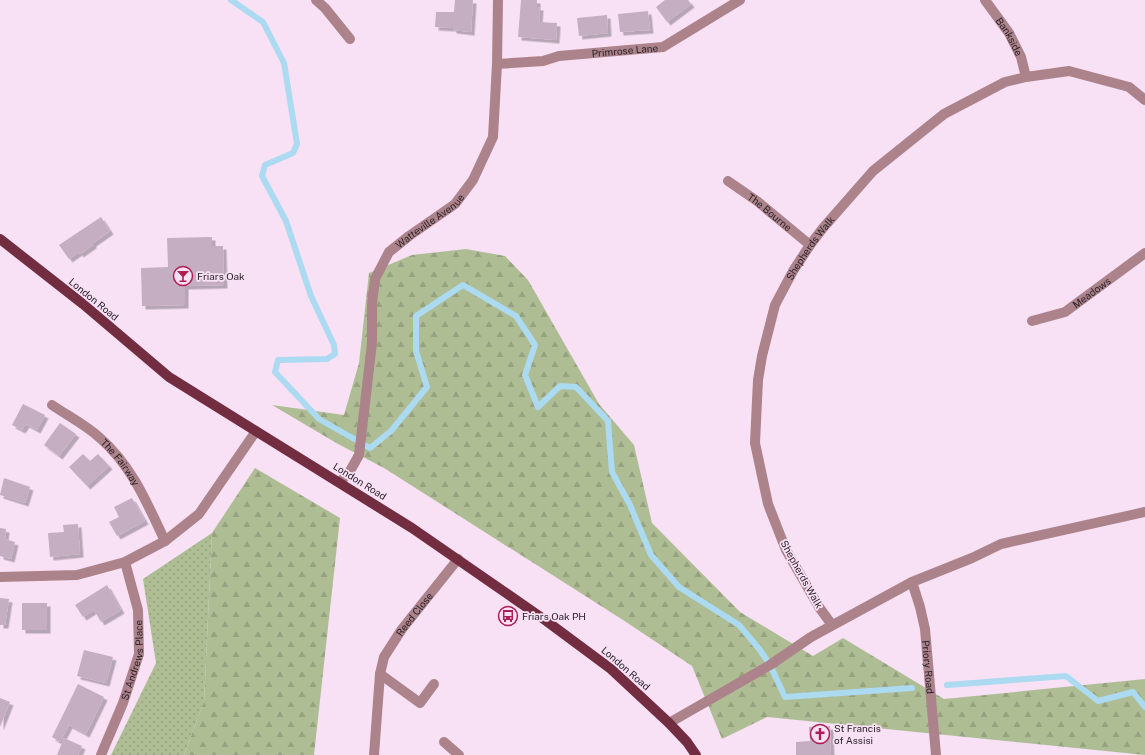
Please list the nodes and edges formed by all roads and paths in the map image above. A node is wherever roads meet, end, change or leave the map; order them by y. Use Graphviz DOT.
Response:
graph roads {
  1 [pos="316,0"];
  2 [pos="498,0"];
  3 [pos="740,0"];
  4 [pos="985,0"];
  5 [pos="350,39"];
  6 [pos="497,64"];
  7 [pos="1026,76"];
  8 [pos="1145,100"];
  9 [pos="728,182"];
  10 [pos="0,239"];
  11 [pos="810,245"];
  12 [pos="1145,253"];
  13 [pos="1032,321"];
  14 [pos="52,405"];
  15 [pos="256,431"];
  16 [pos="340,482"];
  17 [pos="1145,512"];
  18 [pos="165,541"];
  19 [pos="458,559"];
  20 [pos="125,562"];
  21 [pos="0,578"];
  22 [pos="912,582"];
  23 [pos="832,624"];
  24 [pos="380,674"];
  25 [pos="434,684"];
  26 [pos="669,723"];
  27 [pos="444,742"];
  28 [pos="101,755"];
  29 [pos="374,755"];
  30 [pos="459,755"];
  31 [pos="696,755"];
  32 [pos="936,755"];
  1 -- 5 [label="street"];
  2 -- 6 [label="street, Watteville Avenue"];
  3 -- 6 [label="street, Primrose Lane"];
  4 -- 7 [label="street, Bankside"];
  6 -- 16 [label="street, Watteville Avenue"];
  7 -- 8 [label="street, Shepherds Walk"];
  7 -- 11 [label="street, Shepherds Walk"];
  9 -- 11 [label="street, The Bourne"];
  10 -- 15 [label="main road, London Road"];
  11 -- 23 [label="street, Shepherds Walk"];
  12 -- 13 [label="street, Meadows"];
  14 -- 18 [label="street, The Fairway"];
  15 -- 16 [label="main road, London Road"];
  15 -- 18 [label="street"];
  16 -- 19 [label="main road, London Road"];
  17 -- 22 [label="street"];
  18 -- 20 [label="street"];
  19 -- 24 [label="street, Reed Close"];
  19 -- 26 [label="main road, London Road"];
  20 -- 21 [label="street"];
  20 -- 28 [label="street, St Andrews Place"];
  22 -- 23 [label="street"];
  22 -- 32 [label="street, Priory Road"];
  23 -- 26 [label="street"];
  24 -- 25 [label="street"];
  24 -- 29 [label="street, Reed Close"];
  26 -- 31 [label="main road, London Road"];
  27 -- 30 [label="street"];
}
